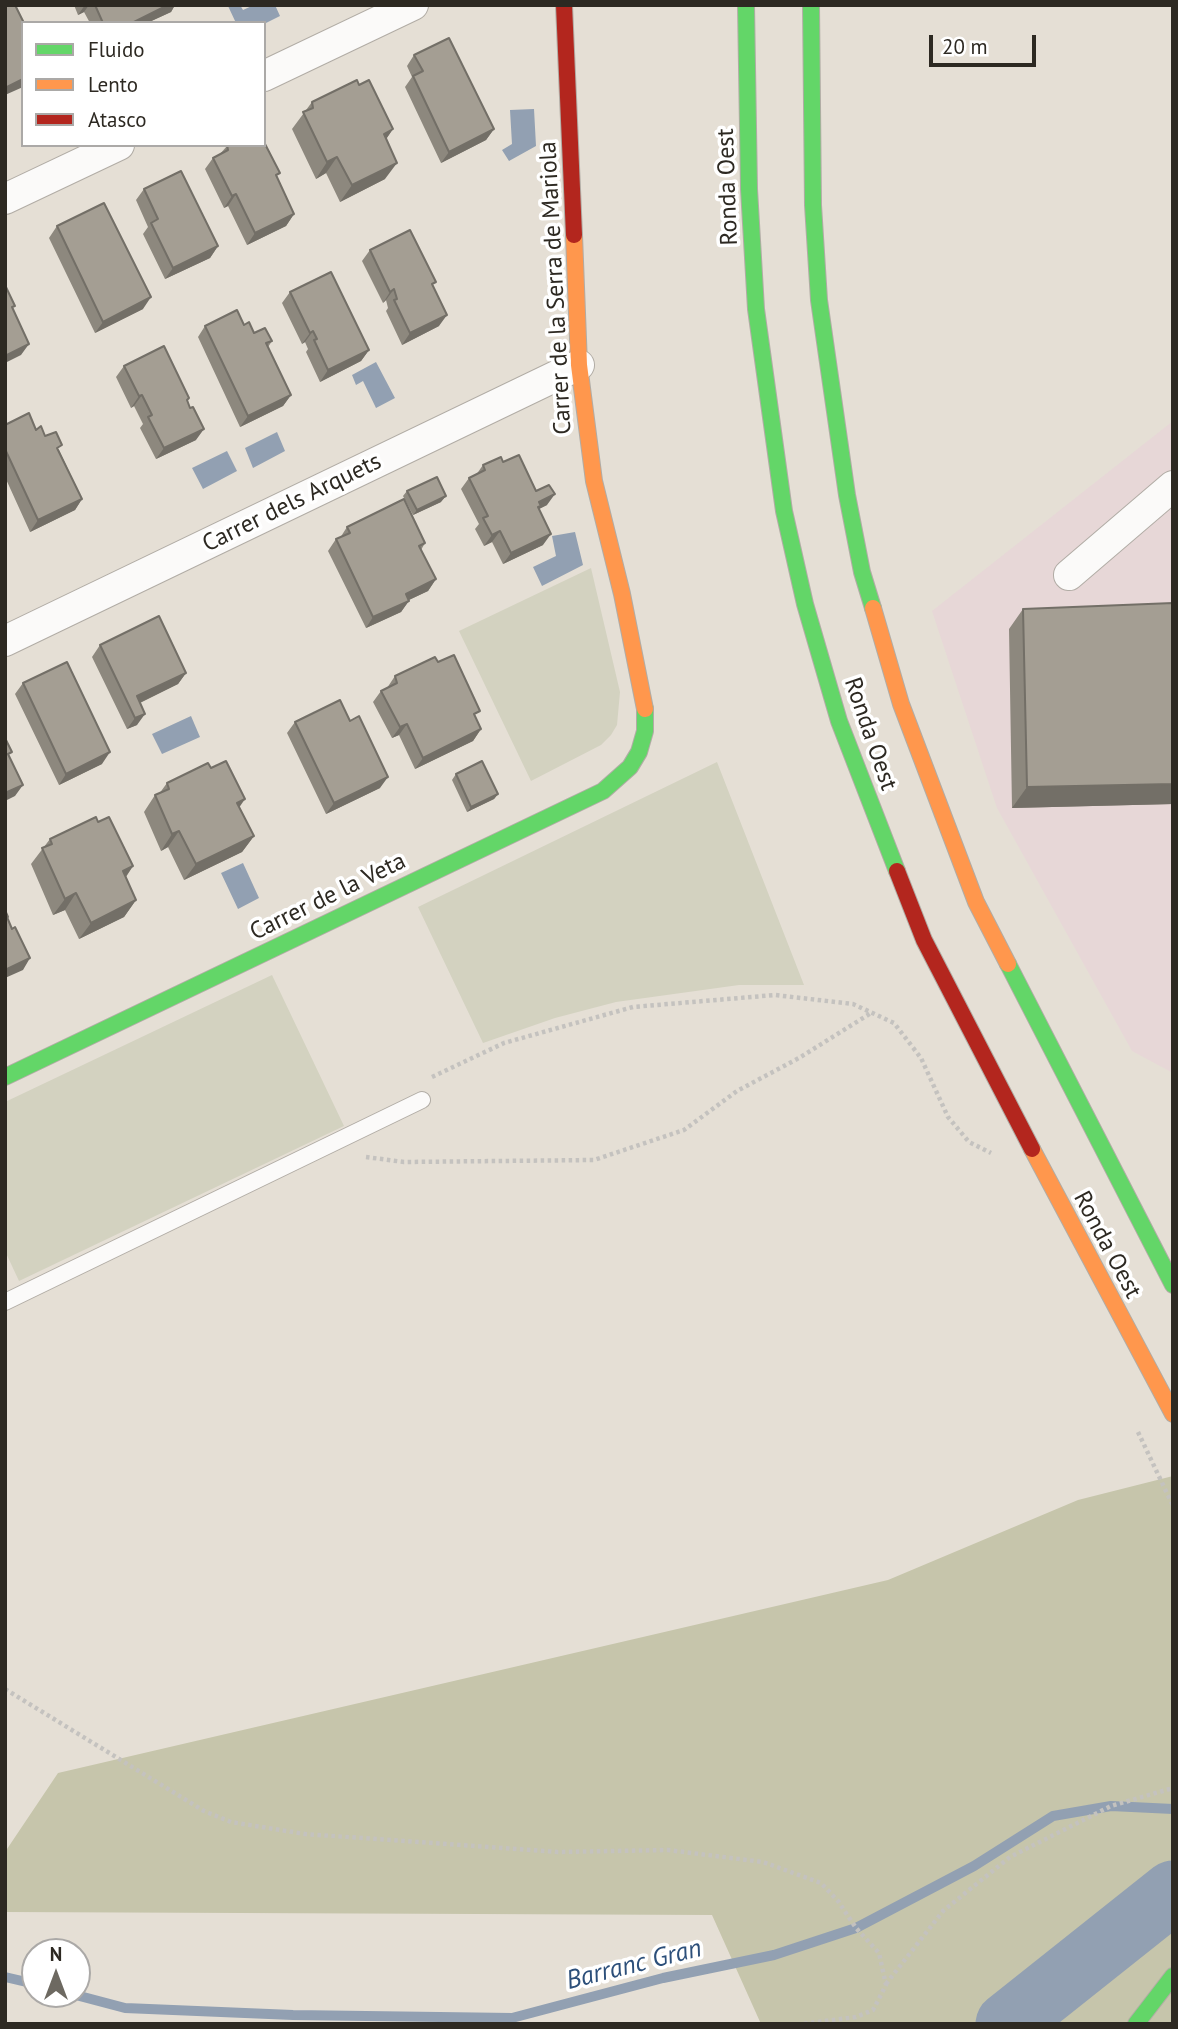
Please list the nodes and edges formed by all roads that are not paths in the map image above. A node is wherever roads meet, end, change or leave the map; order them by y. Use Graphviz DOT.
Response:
graph roads {
  1 [pos="413,5"];
  2 [pos="564,5"];
  3 [pos="746,5"];
  4 [pos="811,5"];
  5 [pos="266,75"];
  6 [pos="115,147"];
  7 [pos="5,199"];
  8 [pos="579,365"];
  9 [pos="1173,486"];
  10 [pos="1069,575"];
  11 [pos="5,640"];
  12 [pos="645,731"];
  13 [pos="5,1077"];
  14 [pos="422,1100"];
  15 [pos="1173,1285"];
  16 [pos="5,1302"];
  17 [pos="1173,1415"];
  18 [pos="1173,1976"];
  19 [pos="1136,2024"];
  1 -- 5 [label="street"];
  2 -- 8 [label="main road, Carrer de la Serra de Mariola"];
  3 -- 17 [label="main road, Ronda Oest"];
  4 -- 15 [label="main road, Ronda Oest"];
  6 -- 7 [label="street"];
  8 -- 11 [label="street, Carrer dels Arquets"];
  8 -- 12 [label="main road, Carrer de la Serra de Mariola"];
  9 -- 10 [label="street"];
  12 -- 13 [label="main road, Carrer de la Veta"];
  14 -- 16 [label="lane"];
  18 -- 19 [label="main road"];
}
